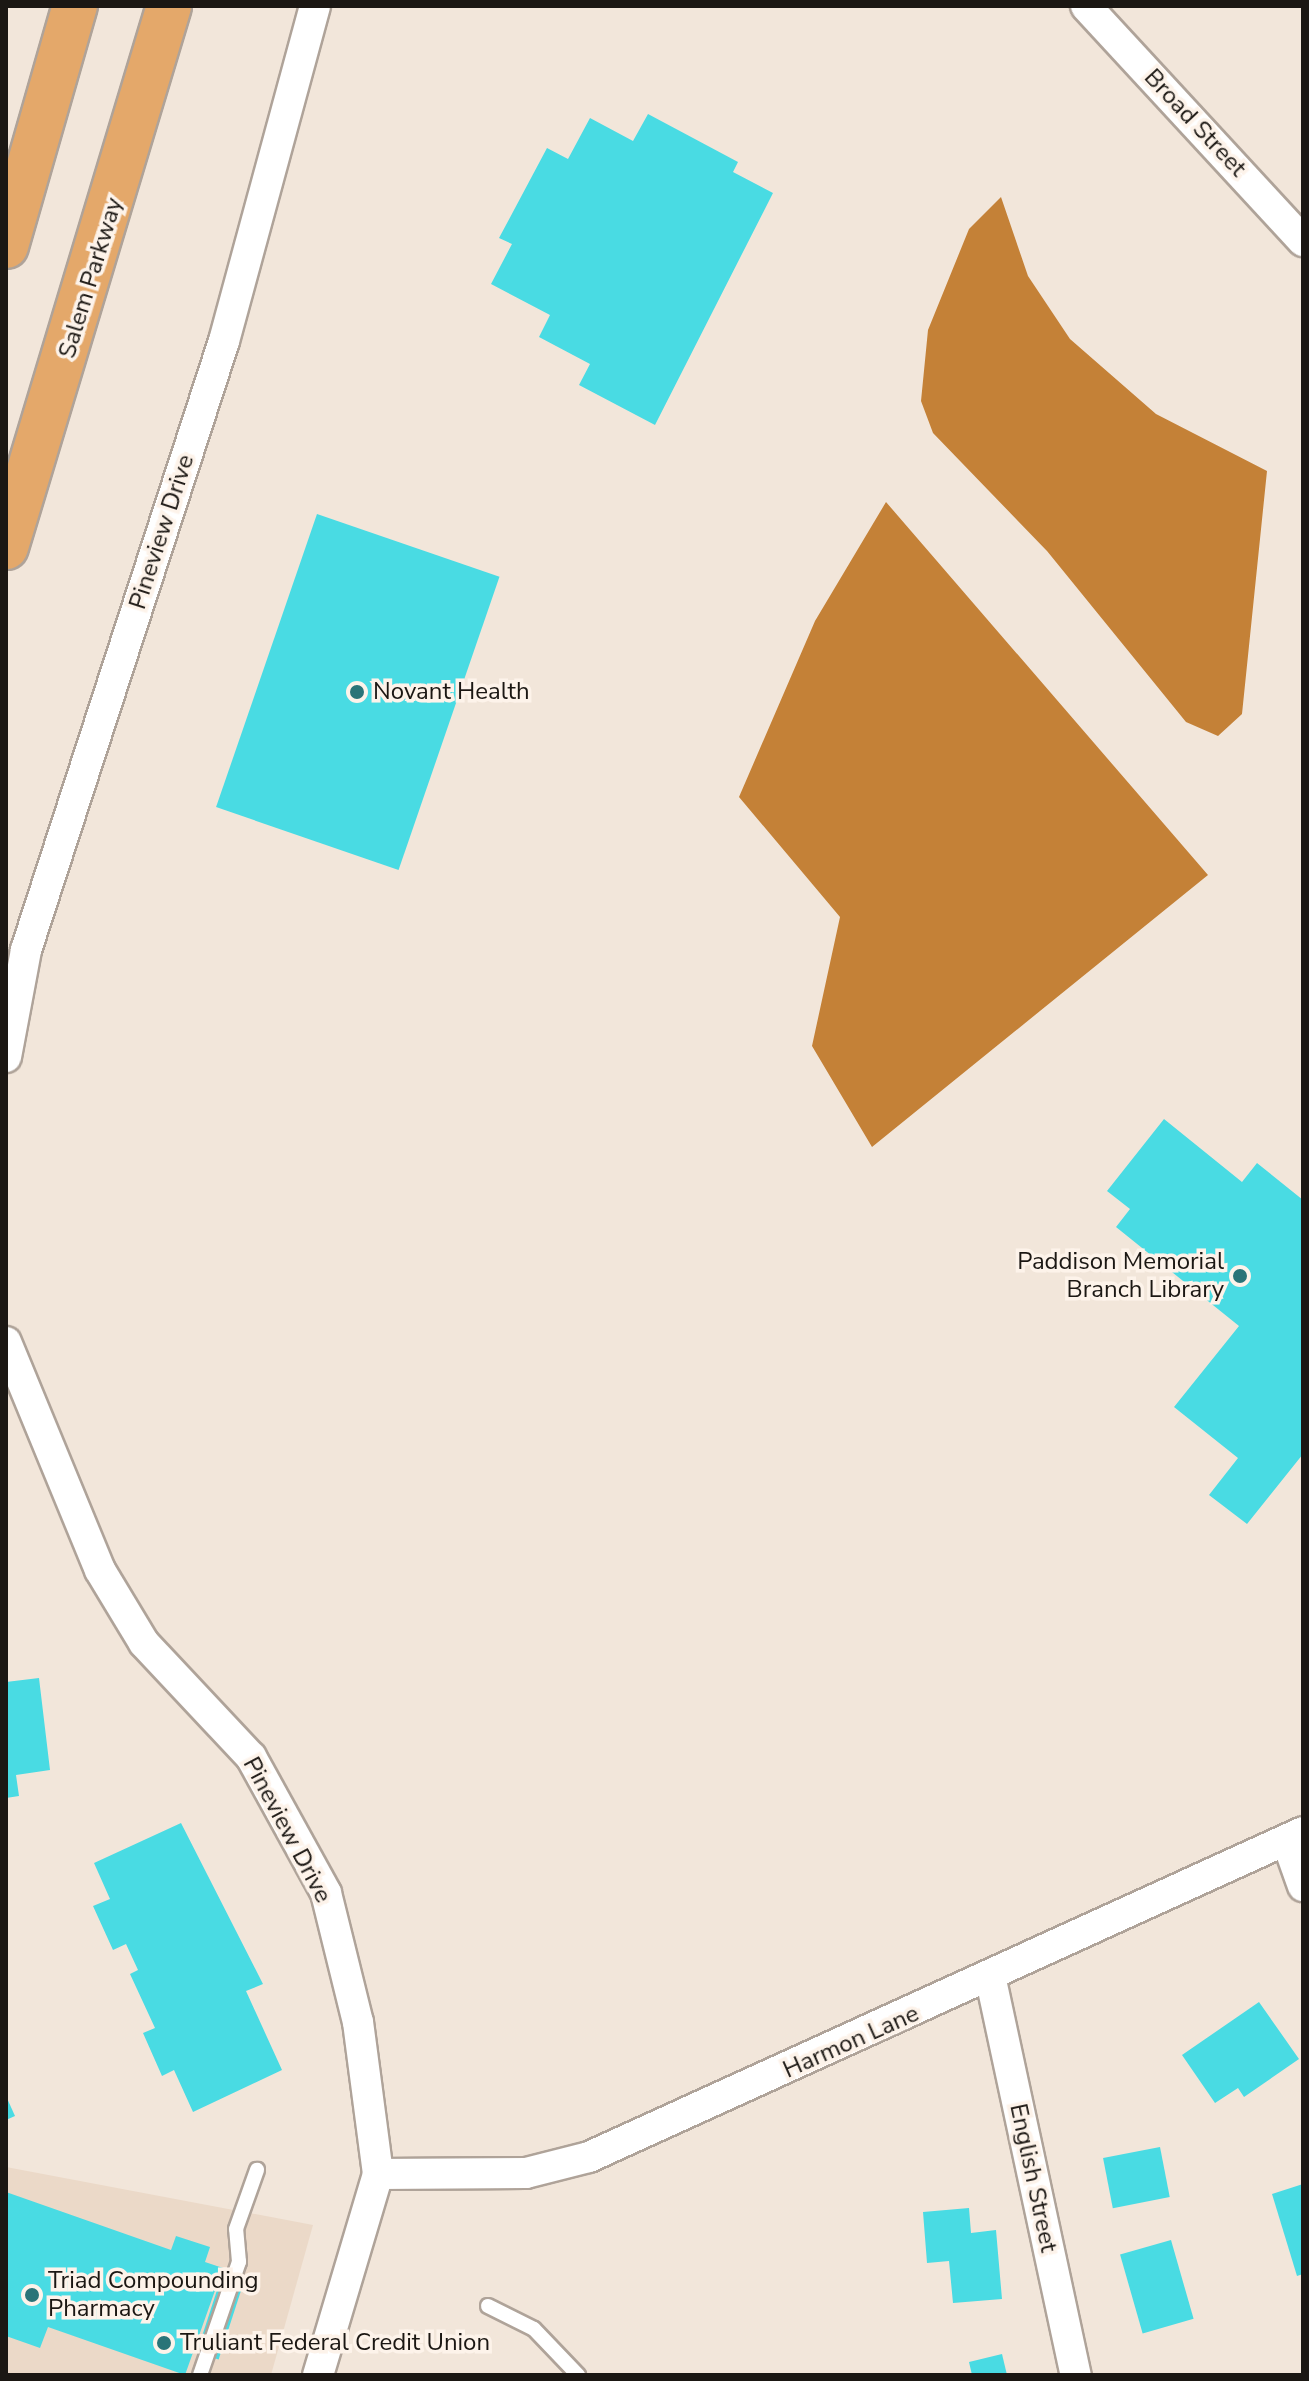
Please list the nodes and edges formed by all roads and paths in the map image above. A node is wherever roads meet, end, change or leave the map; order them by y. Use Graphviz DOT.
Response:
graph roads {
  1 [pos="75,6"];
  2 [pos="169,6"];
  3 [pos="315,6"];
  4 [pos="1086,6"];
  5 [pos="1303,241"];
  6 [pos="6,246"];
  7 [pos="6,547"];
  8 [pos="6,1057"];
  9 [pos="6,1342"];
  10 [pos="1295,1837"];
  11 [pos="1303,1886"];
  12 [pos="991,1980"];
  13 [pos="257,2170"];
  14 [pos="378,2174"];
  15 [pos="488,2306"];
  16 [pos="200,2375"];
  17 [pos="318,2375"];
  18 [pos="578,2375"];
  19 [pos="1076,2375"];
  1 -- 6 [label="highway"];
  2 -- 7 [label="highway, Salem Parkway"];
  3 -- 8 [label="street, Pineview Drive"];
  4 -- 5 [label="street, Broad Street"];
  9 -- 14 [label="street, Pineview Drive"];
  10 -- 11 [label="street"];
  10 -- 12 [label="street, Harmon Lane"];
  12 -- 14 [label="street, Harmon Lane"];
  12 -- 19 [label="street, English Street"];
  13 -- 16 [label="lane"];
  14 -- 17 [label="street, Pineview Drive"];
  15 -- 18 [label="lane"];
}
